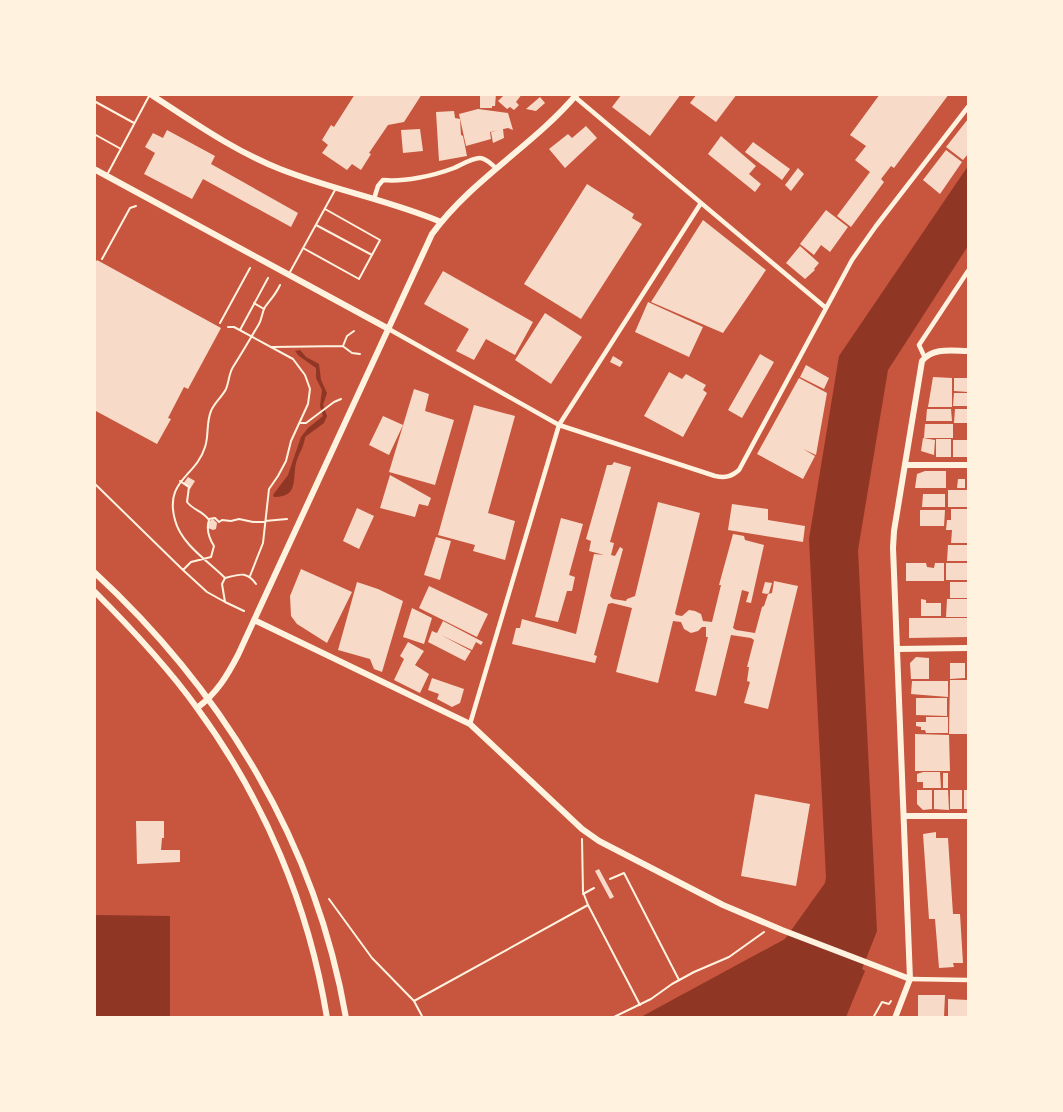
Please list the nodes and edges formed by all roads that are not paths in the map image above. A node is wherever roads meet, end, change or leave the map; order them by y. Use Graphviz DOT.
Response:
graph roads {
  1 [pos="150,95"];
  2 [pos="576,96"];
  3 [pos="94,101"];
  4 [pos="969,107"];
  5 [pos="135,123"];
  6 [pos="94,134"];
  7 [pos="121,149"];
  8 [pos="496,168"];
  9 [pos="94,169"];
  10 [pos="107,176"];
  11 [pos="336,188"];
  12 [pos="374,199"];
  13 [pos="701,203"];
  14 [pos="325,209"];
  15 [pos="441,222"];
  16 [pos="316,225"];
  17 [pos="303,248"];
  18 [pos="372,255"];
  19 [pos="969,271"];
  20 [pos="288,274"];
  21 [pos="826,308"];
  22 [pos="387,328"];
  23 [pos="969,351"];
  24 [pos="925,358"];
  25 [pos="559,425"];
  26 [pos="905,465"];
  27 [pos="969,465"];
  28 [pos="94,572"];
  29 [pos="94,591"];
  30 [pos="254,620"];
  31 [pos="969,648"];
  32 [pos="897,649"];
  33 [pos="210,699"];
  34 [pos="197,708"];
  35 [pos="470,724"];
  36 [pos="905,816"];
  37 [pos="969,816"];
  38 [pos="910,979"];
  39 [pos="969,980"];
  40 [pos="327,1017"];
  41 [pos="346,1017"];
  42 [pos="895,1017"];
  1 -- 5 [label="lane"];
  1 -- 11 [label="street"];
  2 -- 8 [label="street"];
  2 -- 13 [label="street"];
  3 -- 5 [label="lane"];
  4 -- 21 [label="street"];
  5 -- 7 [label="lane"];
  6 -- 7 [label="lane"];
  7 -- 10 [label="lane"];
  8 -- 12 [label="street"];
  8 -- 15 [label="street"];
  9 -- 10 [label="street"];
  10 -- 20 [label="street"];
  11 -- 12 [label="street"];
  11 -- 14 [label="lane"];
  12 -- 15 [label="street"];
  13 -- 21 [label="street"];
  13 -- 25 [label="street"];
  14 -- 16 [label="lane"];
  14 -- 18 [label="lane"];
  15 -- 22 [label="street"];
  16 -- 17 [label="lane"];
  16 -- 18 [label="lane"];
  17 -- 18 [label="lane"];
  17 -- 20 [label="lane"];
  19 -- 24 [label="street"];
  20 -- 22 [label="street"];
  21 -- 25 [label="street"];
  22 -- 25 [label="street"];
  22 -- 30 [label="street"];
  23 -- 24 [label="street"];
  24 -- 26 [label="street"];
  25 -- 35 [label="street"];
  26 -- 27 [label="street"];
  26 -- 32 [label="street"];
  28 -- 33 [label="street"];
  29 -- 34 [label="street"];
  30 -- 33 [label="street"];
  30 -- 35 [label="street"];
  31 -- 32 [label="street"];
  32 -- 36 [label="street"];
  33 -- 34 [label="street"];
  33 -- 41 [label="street"];
  34 -- 40 [label="street"];
  35 -- 38 [label="street"];
  36 -- 37 [label="street"];
  36 -- 38 [label="street"];
  38 -- 39 [label="street"];
  38 -- 42 [label="street"];
}
